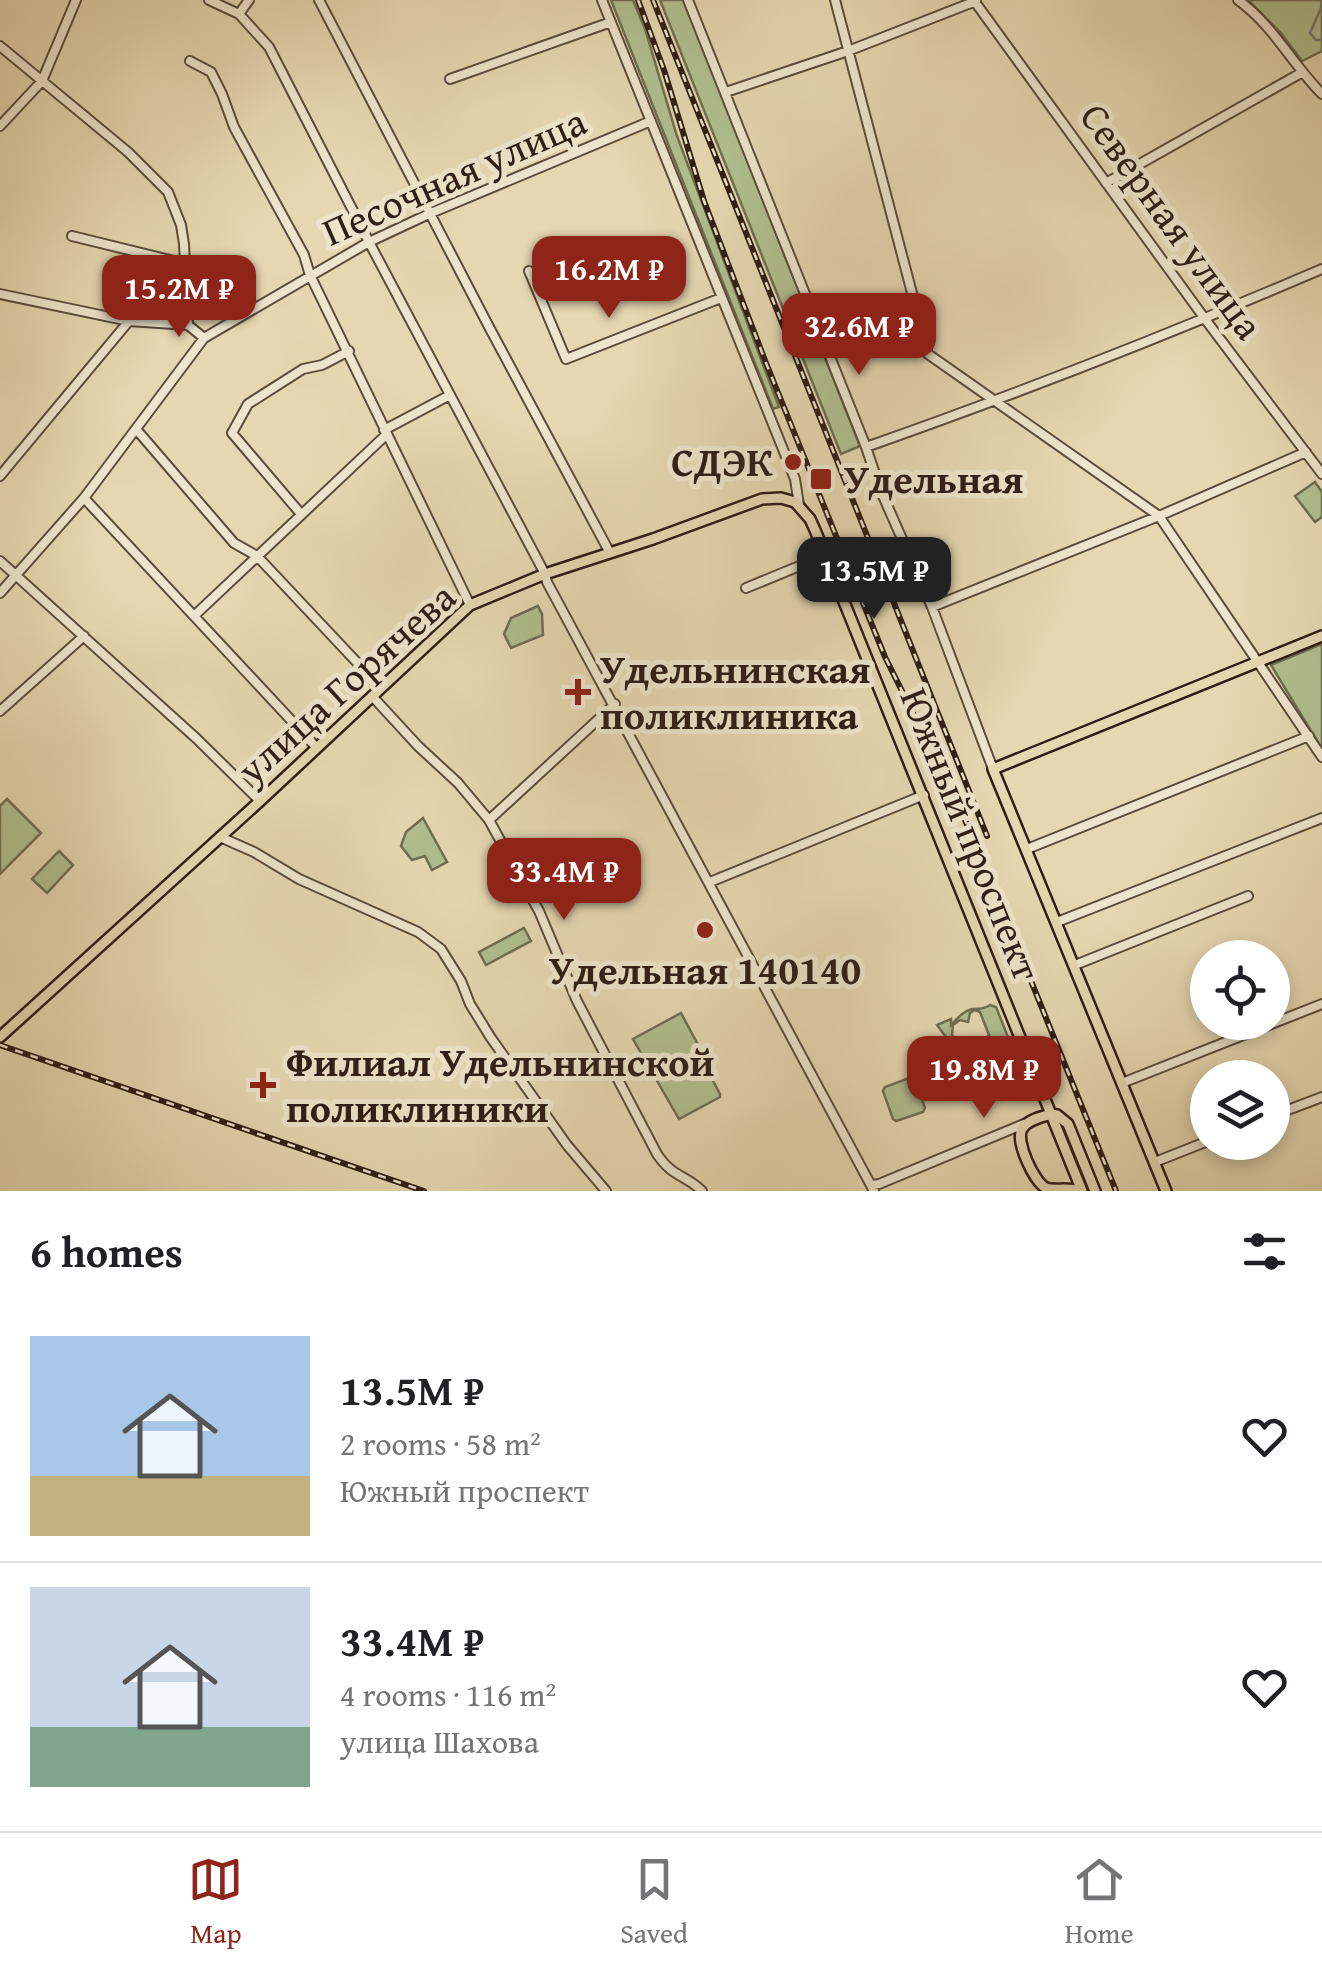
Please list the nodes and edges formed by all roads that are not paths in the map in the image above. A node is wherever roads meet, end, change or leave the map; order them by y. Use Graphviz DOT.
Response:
graph roads {
  1 [pos="76,0"];
  2 [pos="209,0"];
  3 [pos="248,0"];
  4 [pos="319,0"];
  5 [pos="602,0"];
  6 [pos="688,0"];
  7 [pos="834,0"];
  8 [pos="1238,0"];
  9 [pos="977,1"];
  10 [pos="956,4"];
  11 [pos="239,14"];
  12 [pos="611,22"];
  13 [pos="0,46"];
  14 [pos="848,51"];
  15 [pos="190,61"];
  16 [pos="1301,73"];
  17 [pos="450,79"];
  18 [pos="42,80"];
  19 [pos="726,92"];
  20 [pos="1322,94"];
  21 [pos="651,122"];
  22 [pos="0,126"];
  23 [pos="1106,184"];
  24 [pos="430,213"];
  25 [pos="72,236"];
  26 [pos="369,242"];
  27 [pos="186,264"];
  28 [pos="1322,269"];
  29 [pos="528,272"];
  30 [pos="310,276"];
  31 [pos="0,294"];
  32 [pos="720,298"];
  33 [pos="1204,318"];
  34 [pos="129,321"];
  35 [pos="188,325"];
  36 [pos="204,338"];
  37 [pos="349,352"];
  38 [pos="450,396"];
  39 [pos="994,402"];
  40 [pos="136,429"];
  41 [pos="385,432"];
  42 [pos="866,447"];
  43 [pos="1306,452"];
  44 [pos="1322,474"];
  45 [pos="0,476"];
  46 [pos="84,498"];
  47 [pos="799,506"];
  48 [pos="301,514"];
  49 [pos="1159,516"];
  50 [pos="610,554"];
  51 [pos="826,554"];
  52 [pos="257,556"];
  53 [pos="0,561"];
  54 [pos="545,574"];
  55 [pos="17,575"];
  56 [pos="746,588"];
  57 [pos="0,593"];
  58 [pos="470,605"];
  59 [pos="932,608"];
  60 [pos="194,615"];
  61 [pos="84,636"];
  62 [pos="1322,636"];
  63 [pos="1259,663"];
  64 [pos="381,688"];
  65 [pos="372,696"];
  66 [pos="614,704"];
  67 [pos="0,711"];
  68 [pos="1309,736"];
  69 [pos="318,748"];
  70 [pos="1322,757"];
  71 [pos="993,769"];
  72 [pos="924,795"];
  73 [pos="260,801"];
  74 [pos="1322,818"];
  75 [pos="490,820"];
  76 [pos="220,837"];
  77 [pos="1027,849"];
  78 [pos="710,882"];
  79 [pos="1248,896"];
  80 [pos="1057,922"];
  81 [pos="1075,965"];
  82 [pos="1322,1004"];
  83 [pos="0,1038"];
  84 [pos="1122,1083"];
  85 [pos="1322,1096"];
  86 [pos="1290,1109"];
  87 [pos="1050,1114"];
  88 [pos="1028,1122"];
  89 [pos="1190,1149"];
  90 [pos="1154,1162"];
  91 [pos="1073,1168"];
  92 [pos="872,1188"];
  93 [pos="1063,1189"];
  94 [pos="606,1191"];
  95 [pos="702,1191"];
  96 [pos="1080,1191"];
  97 [pos="1095,1191"];
  98 [pos="1166,1191"];
  1 -- 18 [label="street"];
  2 -- 11 [label="street"];
  3 -- 11 [label="street"];
  4 -- 24 [label="street"];
  5 -- 12 [label="street, Южный проспект"];
  6 -- 19 [label="street"];
  7 -- 14 [label="street"];
  8 -- 16 [label="street"];
  9 -- 10 [label="street"];
  9 -- 23 [label="street, Северная улица"];
  10 -- 14 [label="street"];
  11 -- 26 [label="street"];
  12 -- 17 [label="street"];
  12 -- 21 [label="street, Южный проспект"];
  13 -- 18 [label="street"];
  14 -- 19 [label="street"];
  14 -- 39 [label="street"];
  15 -- 30 [label="street"];
  16 -- 20 [label="street"];
  16 -- 23 [label="street"];
  18 -- 22 [label="street"];
  18 -- 27 [label="street"];
  19 -- 42 [label="street"];
  21 -- 24 [label="street, Песочная улица"];
  21 -- 32 [label="street, Южный проспект"];
  23 -- 33 [label="street, Северная улица"];
  24 -- 26 [label="street, Песочная улица"];
  24 -- 50 [label="street"];
  25 -- 27 [label="street"];
  26 -- 30 [label="street, Песочная улица"];
  26 -- 38 [label="street"];
  27 -- 35 [label="street"];
  28 -- 33 [label="street"];
  29 -- 32 [label="street"];
  30 -- 36 [label="street, Песочная улица"];
  30 -- 37 [label="street"];
  31 -- 34 [label="street"];
  32 -- 47 [label="street, Южный проспект"];
  33 -- 39 [label="street"];
  33 -- 43 [label="street, Северная улица"];
  34 -- 35 [label="street"];
  34 -- 45 [label="street"];
  35 -- 36 [label="street"];
  36 -- 40 [label="street, Песочная улица"];
  37 -- 41 [label="street"];
  37 -- 48 [label="street"];
  38 -- 41 [label="street"];
  38 -- 54 [label="street"];
  39 -- 42 [label="street"];
  39 -- 49 [label="street"];
  40 -- 46 [label="street, Песочная улица"];
  40 -- 52 [label="street"];
  41 -- 48 [label="street"];
  41 -- 58 [label="street"];
  42 -- 59 [label="street"];
  43 -- 44 [label="street, Северная улица"];
  43 -- 49 [label="street"];
  46 -- 55 [label="street, Песочная улица"];
  46 -- 60 [label="street"];
  47 -- 50 [label="main road, улица Горячева"];
  47 -- 51 [label="main road, Южный проспект"];
  48 -- 52 [label="street"];
  49 -- 59 [label="street"];
  49 -- 63 [label="street"];
  50 -- 54 [label="main road, улица Горячева"];
  51 -- 56 [label="street"];
  51 -- 72 [label="main road, Южный проспект"];
  52 -- 60 [label="street"];
  52 -- 64 [label="street"];
  53 -- 55 [label="street"];
  54 -- 58 [label="main road, улица Горячева"];
  54 -- 66 [label="street"];
  55 -- 57 [label="street, Песочная улица"];
  55 -- 61 [label="street"];
  58 -- 64 [label="main road, улица Горячева"];
  59 -- 71 [label="street"];
  60 -- 69 [label="street"];
  61 -- 67 [label="street"];
  61 -- 73 [label="street"];
  62 -- 63 [label="main road"];
  63 -- 68 [label="street"];
  63 -- 71 [label="main road"];
  64 -- 65 [label="main road, улица Горячева"];
  65 -- 69 [label="main road, улица Горячева"];
  65 -- 75 [label="street"];
  66 -- 75 [label="street"];
  66 -- 78 [label="street"];
  68 -- 70 [label="street"];
  68 -- 77 [label="street"];
  69 -- 73 [label="main road, улица Горячева"];
  71 -- 77 [label="main road"];
  72 -- 78 [label="street"];
  72 -- 87 [label="main road, Южный проспект"];
  73 -- 76 [label="main road, улица Горячева"];
  74 -- 80 [label="street"];
  75 -- 95 [label="street"];
  76 -- 83 [label="main road, улица Горячева"];
  76 -- 94 [label="street"];
  77 -- 80 [label="main road"];
  78 -- 92 [label="street"];
  79 -- 81 [label="street"];
  80 -- 81 [label="main road"];
  81 -- 84 [label="main road"];
  82 -- 84 [label="street"];
  84 -- 90 [label="main road"];
  85 -- 86 [label="street"];
  87 -- 88 [label="main road"];
  87 -- 91 [label="main road, Южный проспект"];
  87 -- 97 [label="main road"];
  88 -- 92 [label="street"];
  88 -- 93 [label="main road"];
  89 -- 90 [label="street"];
  90 -- 98 [label="main road"];
  91 -- 93 [label="main road"];
  91 -- 96 [label="main road, Южный проспект"];
  93 -- 96 [label="main road"];
}
